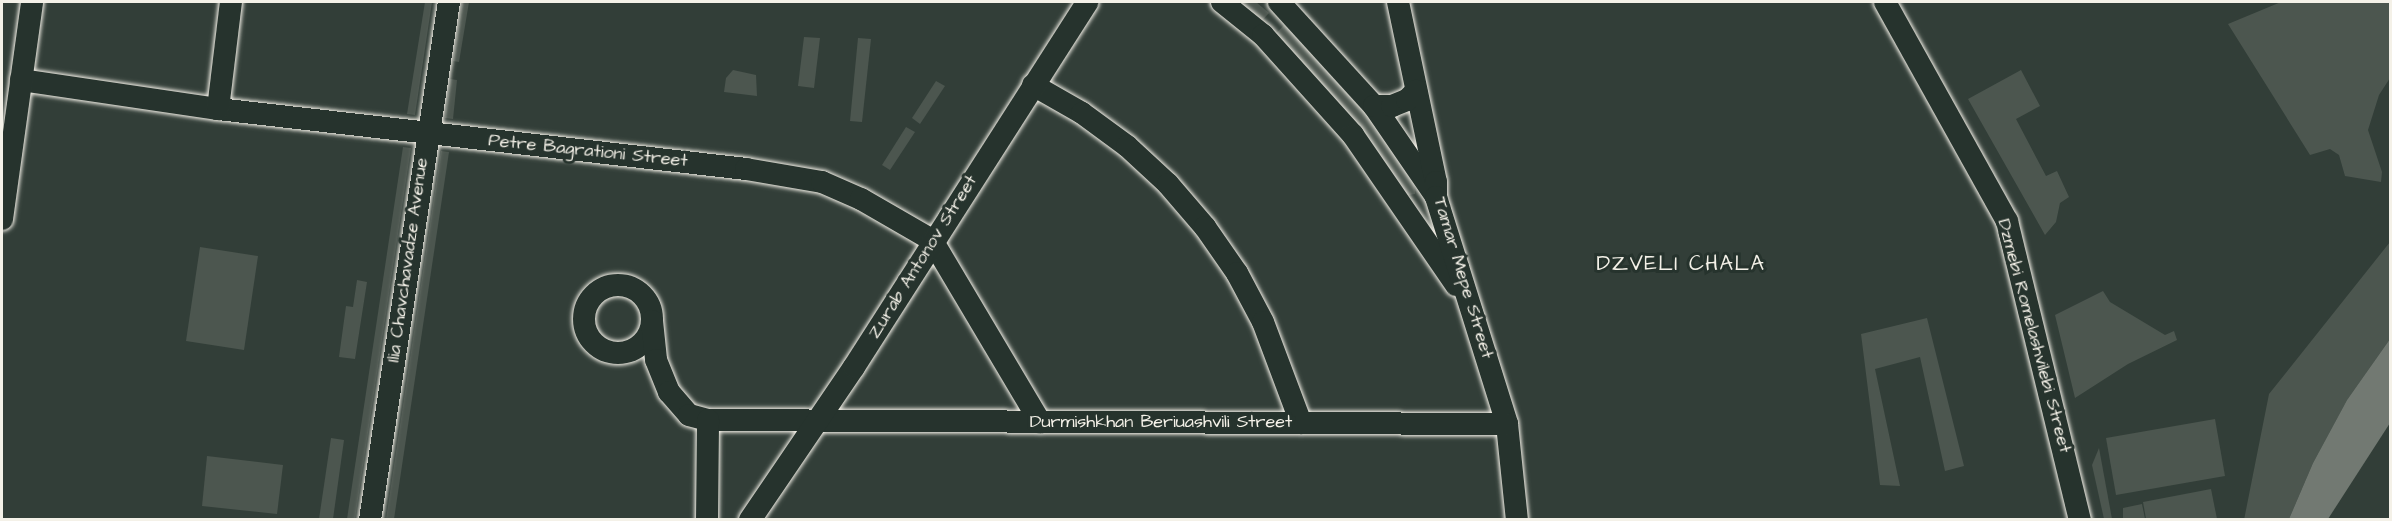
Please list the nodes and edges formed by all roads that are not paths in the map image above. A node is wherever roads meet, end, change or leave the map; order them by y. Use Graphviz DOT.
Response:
graph roads {
  1 [pos="32,2"];
  2 [pos="231,2"];
  3 [pos="449,2"];
  4 [pos="1087,2"];
  5 [pos="1222,2"];
  6 [pos="1398,2"];
  7 [pos="1885,2"];
  8 [pos="1283,5"];
  9 [pos="1263,35"];
  10 [pos="21,80"];
  11 [pos="1033,85"];
  12 [pos="1416,91"];
  13 [pos="1374,106"];
  14 [pos="218,109"];
  15 [pos="427,134"];
  16 [pos="7,145"];
  17 [pos="1436,197"];
  18 [pos="1406,208"];
  19 [pos="2,219"];
  20 [pos="932,240"];
  21 [pos="1471,309"];
  22 [pos="652,321"];
  23 [pos="634,349"];
  24 [pos="656,360"];
  25 [pos="708,420"];
  26 [pos="815,420"];
  27 [pos="1040,422"];
  28 [pos="1301,423"];
  29 [pos="1507,424"];
  30 [pos="370,519"];
  31 [pos="707,519"];
  32 [pos="750,519"];
  33 [pos="1517,519"];
  34 [pos="2080,519"];
  1 -- 10 [label="street"];
  2 -- 14 [label="street"];
  3 -- 15 [label="street, Ilia Chavchavadze Avenue"];
  4 -- 11 [label="street, Zurab Antonov Street"];
  5 -- 9 [label="street"];
  6 -- 12 [label="street, Tamar Mepe Street"];
  7 -- 34 [label="street, Dzmebi Romelashvilebi Street"];
  8 -- 9 [label="street"];
  8 -- 13 [label="street"];
  9 -- 18 [label="street"];
  10 -- 14 [label="street, Petre Bagrationi Street"];
  10 -- 16 [label="street"];
  11 -- 20 [label="street, Zurab Antonov Street"];
  11 -- 28 [label="street"];
  12 -- 13 [label="street"];
  12 -- 17 [label="street, Tamar Mepe Street"];
  13 -- 17 [label="street"];
  14 -- 15 [label="street, Petre Bagrationi Street"];
  15 -- 20 [label="street, Petre Bagrationi Street"];
  15 -- 30 [label="street, Ilia Chavchavadze Avenue"];
  16 -- 19 [label="street"];
  17 -- 18 [label="street"];
  17 -- 21 [label="street, Tamar Mepe Street"];
  18 -- 21 [label="street"];
  20 -- 26 [label="street, Zurab Antonov Street"];
  20 -- 27 [label="street, Petre Bagrationi Street"];
  21 -- 29 [label="street, Tamar Mepe Street"];
  22 -- 23 [label="street"];
  22 -- 23 [label="street"];
  22 -- 24 [label="street"];
  23 -- 24 [label="street"];
  24 -- 25 [label="street"];
  25 -- 26 [label="street"];
  25 -- 31 [label="street"];
  26 -- 27 [label="street, Durmishkhan Beriuashvili Street"];
  26 -- 32 [label="street, Zurab Antonov Street"];
  27 -- 28 [label="street, Durmishkhan Beriuashvili Street"];
  28 -- 29 [label="street, Durmishkhan Beriuashvili Street"];
  29 -- 33 [label="street, Tamar Mepe Street"];
}
